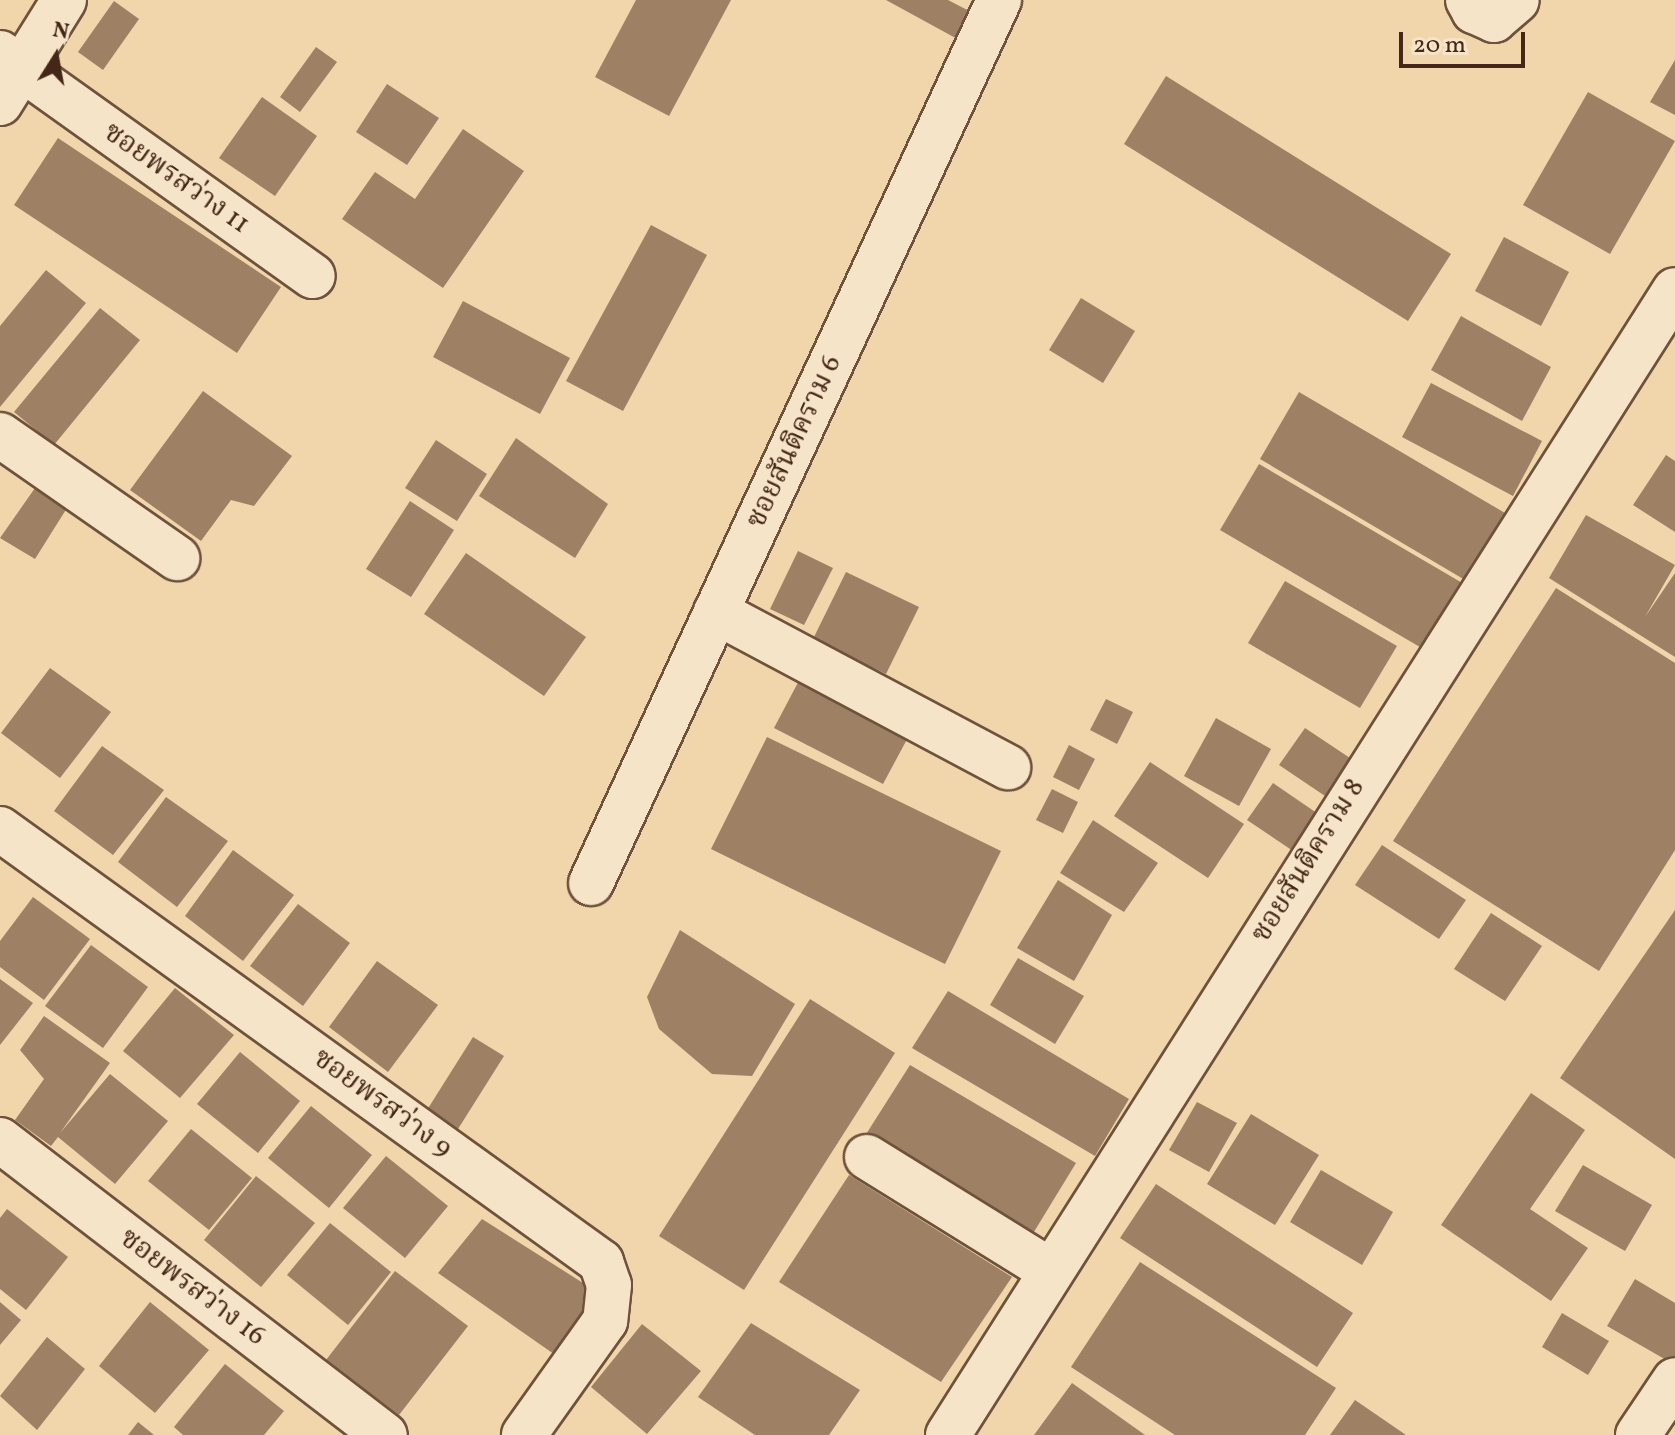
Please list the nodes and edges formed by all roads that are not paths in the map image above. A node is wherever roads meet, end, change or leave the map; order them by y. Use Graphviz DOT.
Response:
graph roads {
  1 [pos="64,0"];
  2 [pos="999,0"];
  3 [pos="1468,0"];
  4 [pos="1517,0"];
  5 [pos="8,76"];
  6 [pos="313,276"];
  7 [pos="1675,290"];
  8 [pos="0,435"];
  9 [pos="177,558"];
  10 [pos="716,612"];
  11 [pos="1008,767"];
  12 [pos="0,829"];
  13 [pos="591,883"];
  14 [pos="0,1140"];
  15 [pos="867,1157"];
  16 [pos="1051,1271"];
  17 [pos="1675,1380"];
  18 [pos="385,1435"];
  19 [pos="524,1435"];
  20 [pos="948,1435"];
  21 [pos="1638,1435"];
  1 -- 5 [label="street"];
  2 -- 10 [label="street, ซอยสันติคราม 6"];
  3 -- 4 [label="street"];
  5 -- 6 [label="street, ซอยพรสว่าง 11"];
  7 -- 16 [label="street, ซอยสันติคราม 8"];
  8 -- 9 [label="street"];
  10 -- 11 [label="street"];
  10 -- 13 [label="street, ซอยสันติคราม 6"];
  12 -- 19 [label="street, ซอยพรสว่าง 9"];
  14 -- 18 [label="street, ซอยพรสว่าง 16"];
  15 -- 16 [label="street"];
  16 -- 20 [label="street, ซอยสันติคราม 8"];
  17 -- 21 [label="street"];
}
